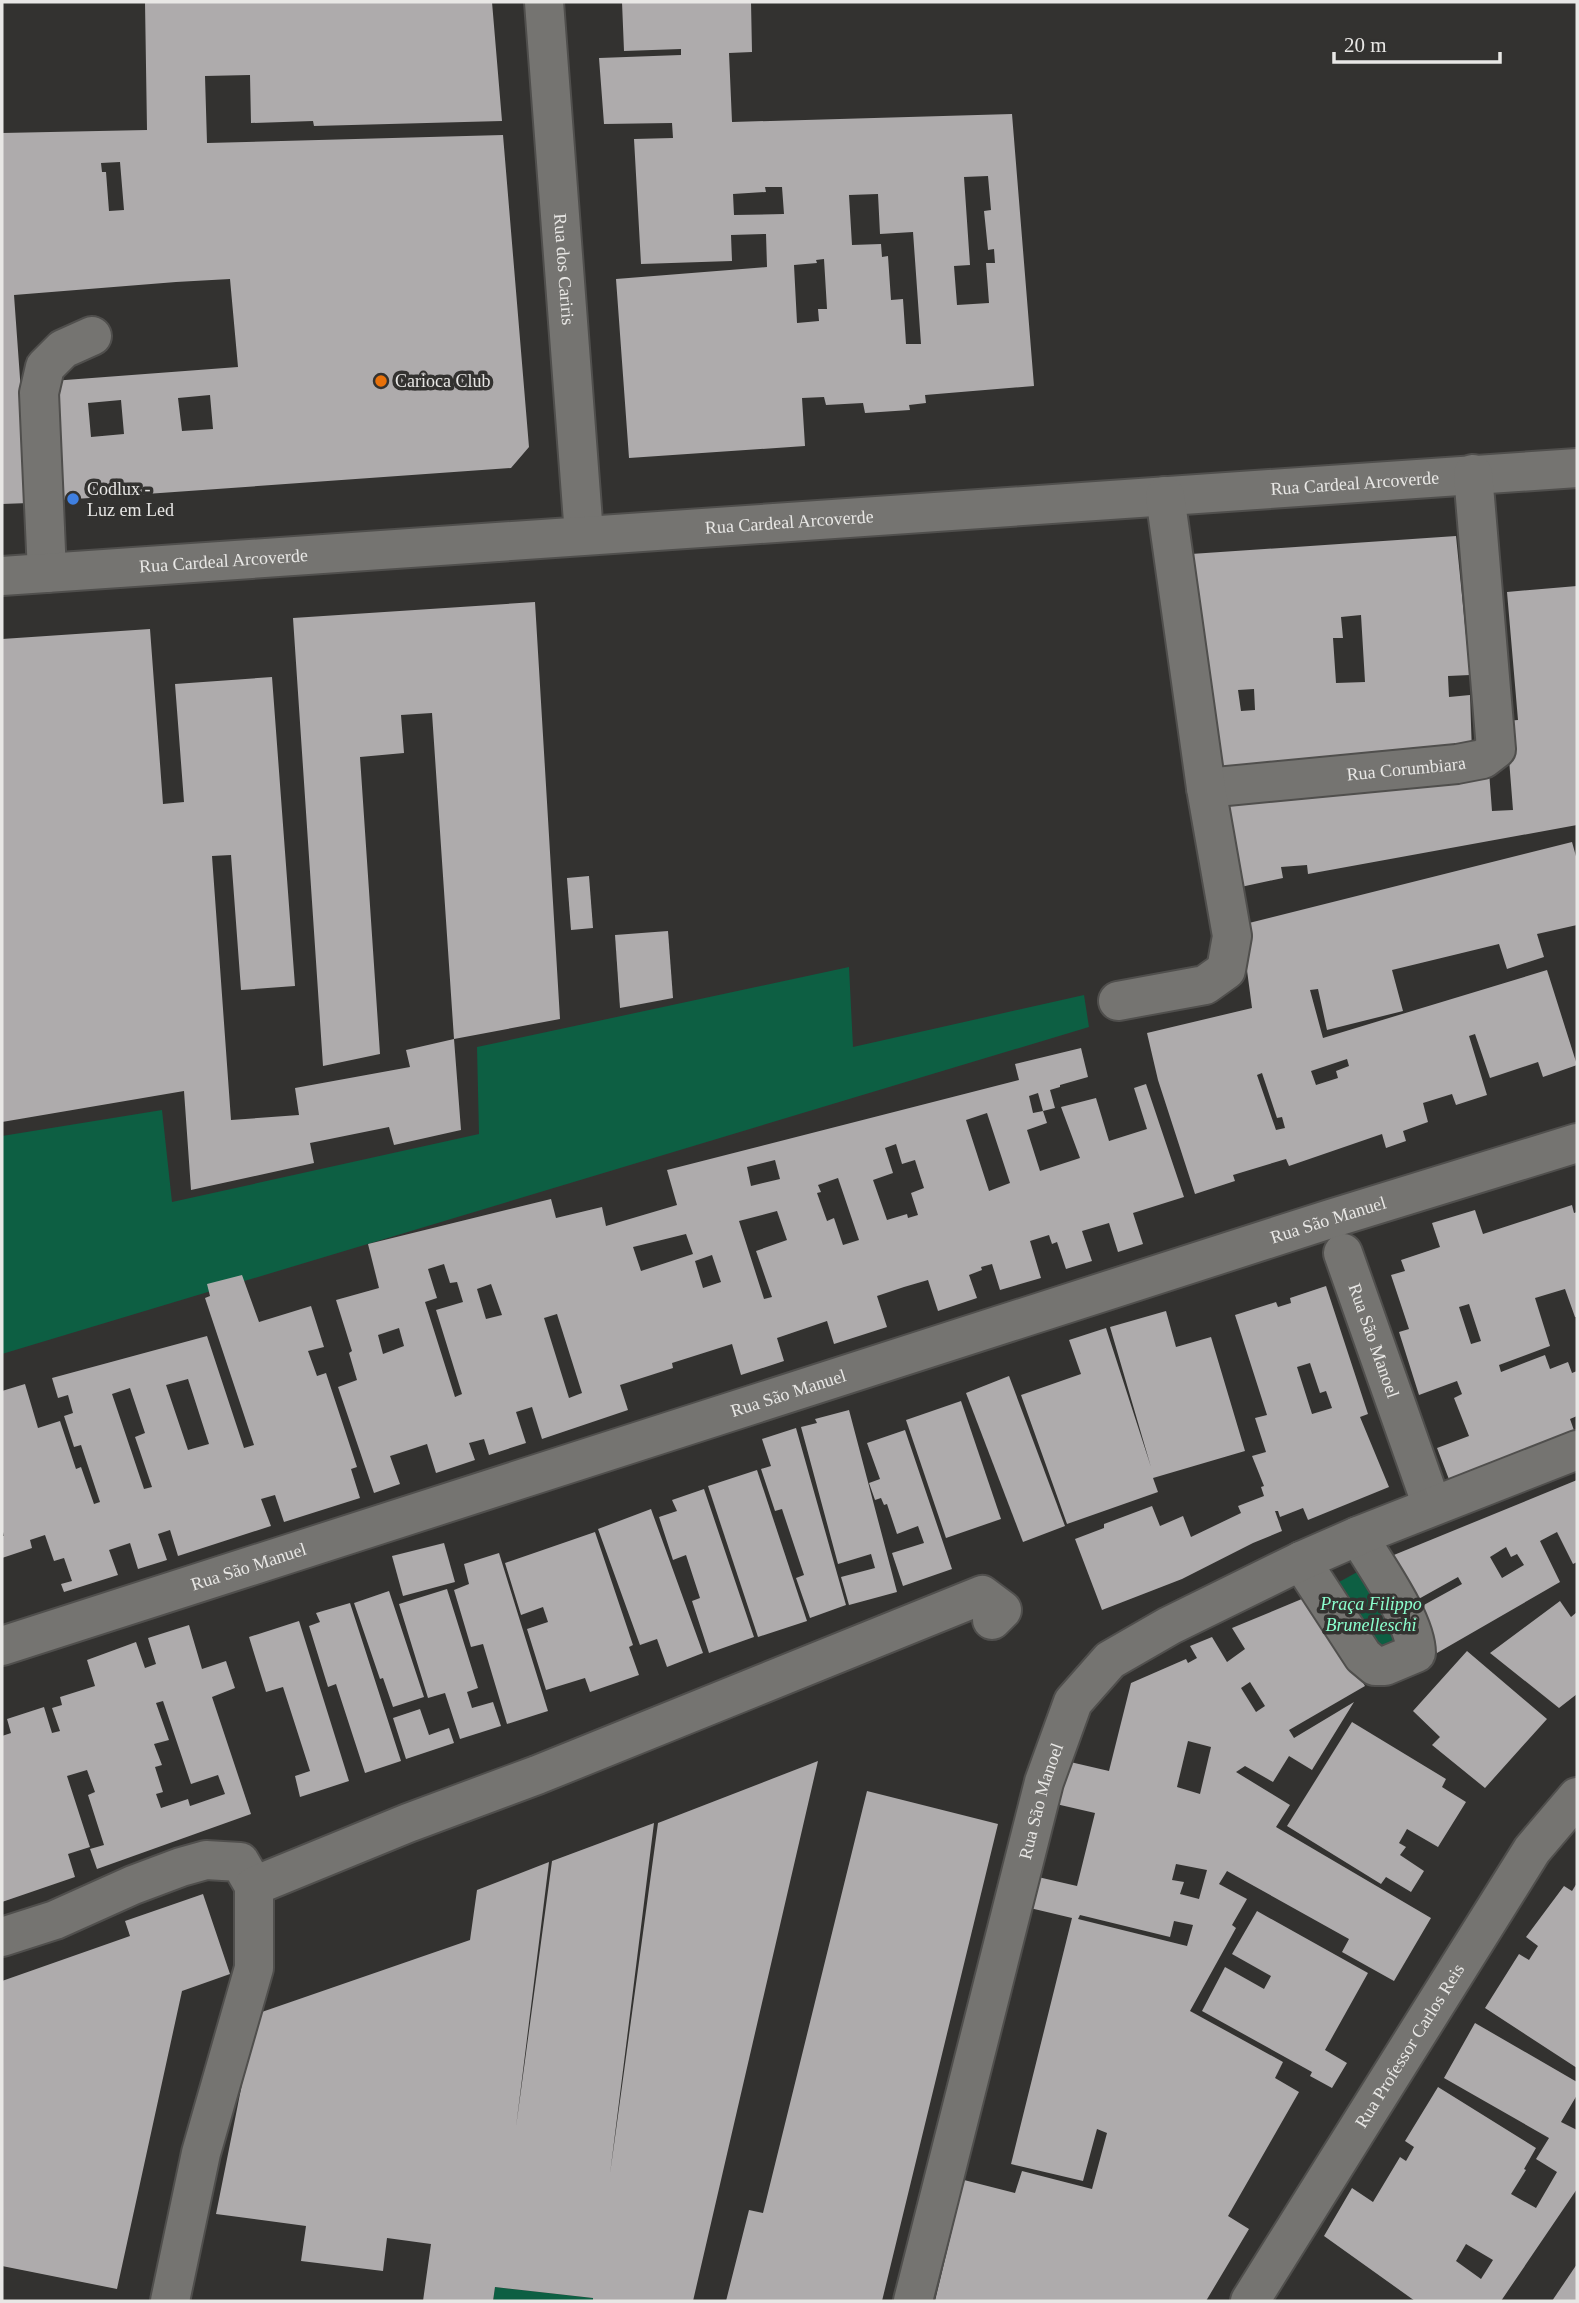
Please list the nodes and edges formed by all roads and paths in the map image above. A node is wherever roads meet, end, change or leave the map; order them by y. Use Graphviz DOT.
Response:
graph roads {
  1 [pos="544,2"];
  2 [pos="92,336"];
  3 [pos="1577,468"];
  4 [pos="1473,474"];
  5 [pos="1165,496"];
  6 [pos="584,535"];
  7 [pos="47,573"];
  8 [pos="2,576"];
  9 [pos="1206,788"];
  10 [pos="1118,1001"];
  11 [pos="1577,1143"];
  12 [pos="1343,1253"];
  13 [pos="1577,1450"];
  14 [pos="1432,1506"];
  15 [pos="1358,1536"];
  16 [pos="1301,1561"];
  17 [pos="992,1620"];
  18 [pos="2,1646"];
  19 [pos="1577,1797"];
  20 [pos="254,1886"];
  21 [pos="2,1937"];
  22 [pos="170,2301"];
  23 [pos="913,2301"];
  24 [pos="1250,2301"];
  1 -- 6 [label="street, Rua dos Cariris"];
  2 -- 7 [label="street"];
  3 -- 4 [label="street, Rua Cardeal Arcoverde"];
  4 -- 5 [label="street, Rua Cardeal Arcoverde"];
  4 -- 9 [label="street, Rua Corumbiara"];
  5 -- 6 [label="street, Rua Cardeal Arcoverde"];
  5 -- 9 [label="street"];
  6 -- 7 [label="street, Rua Cardeal Arcoverde"];
  7 -- 8 [label="street, Rua Cardeal Arcoverde"];
  9 -- 10 [label="street"];
  11 -- 18 [label="street, Rua São Manuel"];
  12 -- 14 [label="street, Rua São Manoel"];
  13 -- 14 [label="street, Rua São Manoel"];
  14 -- 15 [label="street, Rua São Manoel"];
  15 -- 16 [label="street, Rua São Manoel"];
  15 -- 16 [label="street"];
  16 -- 23 [label="street, Rua São Manoel"];
  17 -- 20 [label="street"];
  19 -- 24 [label="street, Rua Professor Carlos Reis"];
  20 -- 21 [label="street"];
  20 -- 22 [label="street"];
}
